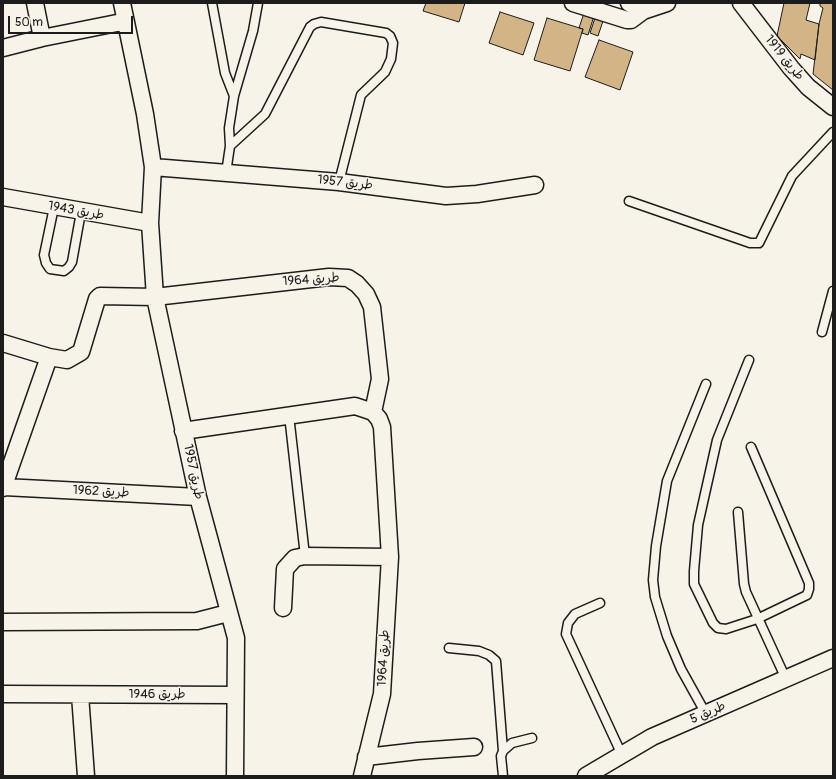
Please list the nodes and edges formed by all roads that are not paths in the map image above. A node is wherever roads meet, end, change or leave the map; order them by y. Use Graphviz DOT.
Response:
graph roads {
  1 [pos="35,3"];
  2 [pos="122,3"];
  3 [pos="212,3"];
  4 [pos="258,3"];
  5 [pos="573,3"];
  6 [pos="629,3"];
  7 [pos="667,3"];
  8 [pos="741,3"];
  9 [pos="643,11"];
  10 [pos="126,23"];
  11 [pos="42,38"];
  12 [pos="3,48"];
  13 [pos="234,96"];
  14 [pos="833,107"];
  15 [pos="833,132"];
  16 [pos="230,146"];
  17 [pos="153,167"];
  18 [pos="226,173"];
  19 [pos="339,182"];
  20 [pos="535,185"];
  21 [pos="3,198"];
  22 [pos="628,202"];
  23 [pos="54,207"];
  24 [pos="81,212"];
  25 [pos="150,223"];
  26 [pos="833,291"];
  27 [pos="155,297"];
  28 [pos="822,332"];
  29 [pos="3,343"];
  30 [pos="49,357"];
  31 [pos="749,360"];
  32 [pos="706,384"];
  33 [pos="373,412"];
  34 [pos="289,415"];
  35 [pos="184,431"];
  36 [pos="751,447"];
  37 [pos="3,488"];
  38 [pos="198,497"];
  39 [pos="738,512"];
  40 [pos="305,556"];
  41 [pos="390,557"];
  42 [pos="600,603"];
  43 [pos="283,608"];
  44 [pos="228,613"];
  45 [pos="757,619"];
  46 [pos="3,622"];
  47 [pos="449,648"];
  48 [pos="833,658"];
  49 [pos="786,679"];
  50 [pos="3,694"];
  51 [pos="80,695"];
  52 [pos="235,695"];
  53 [pos="706,714"];
  54 [pos="532,738"];
  55 [pos="474,748"];
  56 [pos="503,751"];
  57 [pos="622,755"];
  58 [pos="366,757"];
  59 [pos="86,776"];
  60 [pos="235,776"];
  61 [pos="362,776"];
  62 [pos="503,776"];
  63 [pos="586,776"];
  1 -- 11 [label="street"];
  2 -- 10 [label="street, طريق 1957"];
  3 -- 13 [label="lane"];
  4 -- 13 [label="lane"];
  5 -- 9 [label="street"];
  6 -- 9 [label="street"];
  7 -- 9 [label="street"];
  8 -- 14 [label="street, طريق 1919"];
  10 -- 11 [label="street"];
  10 -- 17 [label="street, طريق 1957"];
  11 -- 12 [label="street"];
  13 -- 16 [label="lane"];
  15 -- 22 [label="lane"];
  16 -- 18 [label="lane"];
  16 -- 19 [label="lane"];
  17 -- 18 [label="street, طريق 1957"];
  17 -- 25 [label="street, طريق 1957"];
  18 -- 19 [label="street, طريق 1957"];
  19 -- 20 [label="street, طريق 1957"];
  21 -- 23 [label="street, طريق 1943"];
  23 -- 24 [label="street, طريق 1943"];
  23 -- 24 [label="lane"];
  24 -- 25 [label="street, طريق 1943"];
  25 -- 27 [label="street, طريق 1957"];
  26 -- 28 [label="lane"];
  27 -- 30 [label="street, طريق 1964"];
  27 -- 33 [label="street, طريق 1964"];
  27 -- 35 [label="street, طريق 1957"];
  29 -- 30 [label="street"];
  30 -- 37 [label="street, طريق 1962"];
  31 -- 45 [label="lane"];
  32 -- 53 [label="lane"];
  33 -- 34 [label="street"];
  33 -- 41 [label="street, طريق 1964"];
  34 -- 35 [label="street"];
  34 -- 40 [label="lane"];
  35 -- 38 [label="street, طريق 1957"];
  36 -- 45 [label="lane"];
  37 -- 38 [label="street, طريق 1962"];
  38 -- 44 [label="street, طريق 1957"];
  39 -- 45 [label="lane"];
  40 -- 41 [label="street"];
  40 -- 43 [label="street"];
  41 -- 58 [label="street, طريق 1964"];
  42 -- 57 [label="lane"];
  44 -- 46 [label="street"];
  44 -- 52 [label="street, طريق 1957"];
  45 -- 49 [label="lane"];
  47 -- 56 [label="lane"];
  48 -- 49 [label="street, طريق 5"];
  49 -- 53 [label="street, طريق 5"];
  50 -- 51 [label="street, طريق 1946"];
  51 -- 52 [label="street, طريق 1946"];
  51 -- 59 [label="street"];
  52 -- 60 [label="street, طريق 1957"];
  53 -- 57 [label="street, طريق 5"];
  54 -- 56 [label="lane"];
  55 -- 58 [label="street"];
  56 -- 62 [label="lane"];
  57 -- 63 [label="street, طريق 5"];
  58 -- 61 [label="street, طريق 1964"];
}
